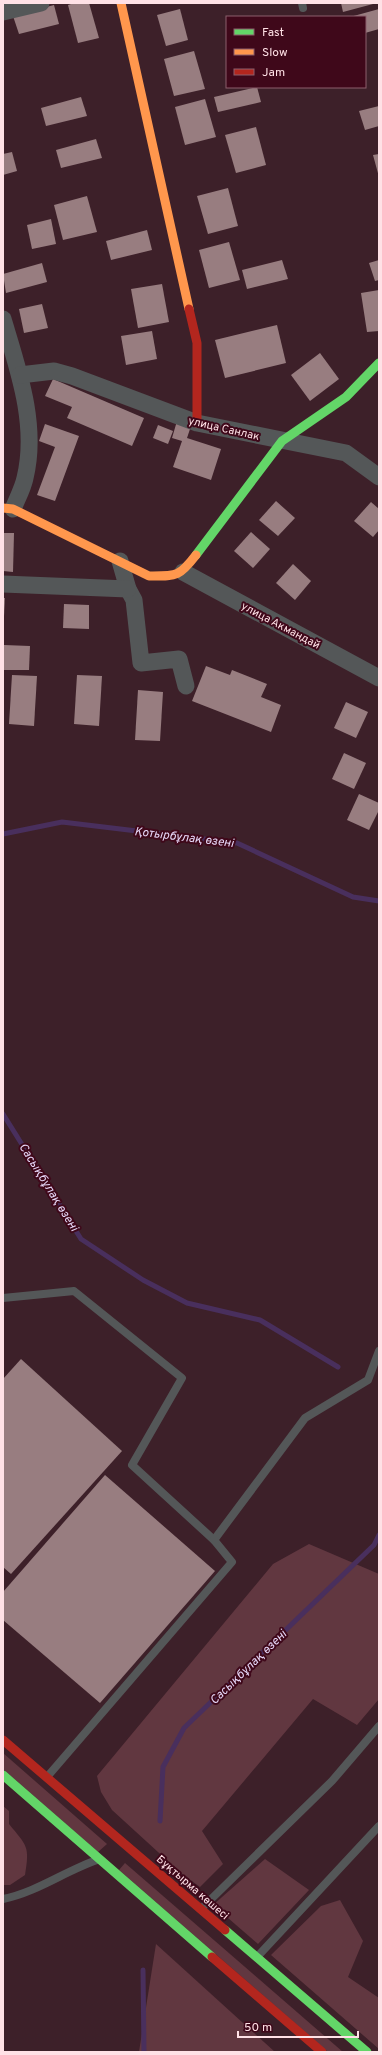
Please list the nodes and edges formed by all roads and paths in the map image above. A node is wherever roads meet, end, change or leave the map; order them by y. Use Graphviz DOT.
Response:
graph roads {
  1 [pos="41,3"];
  2 [pos="121,3"];
  3 [pos="3,12"];
  4 [pos="3,319"];
  5 [pos="379,363"];
  6 [pos="20,375"];
  7 [pos="197,423"];
  8 [pos="282,441"];
  9 [pos="379,477"];
  10 [pos="8,508"];
  11 [pos="120,561"];
  12 [pos="183,572"];
  13 [pos="3,584"];
  14 [pos="128,589"];
  15 [pos="379,678"];
  16 [pos="186,686"];
  17 [pos="3,1298"];
  18 [pos="379,1351"];
  19 [pos="214,1540"];
  20 [pos="379,1726"];
  21 [pos="3,1740"];
  22 [pos="3,1776"];
  23 [pos="47,1778"];
  24 [pos="379,1826"];
  25 [pos="102,1856"];
  26 [pos="3,1899"];
  27 [pos="200,1910"];
  28 [pos="256,1957"];
  29 [pos="322,2052"];
  30 [pos="366,2052"];
  1 -- 3 [label="street"];
  2 -- 7 [label="main road"];
  4 -- 6 [label="street"];
  5 -- 8 [label="main road"];
  6 -- 7 [label="street, улица Санлак"];
  6 -- 10 [label="street"];
  7 -- 8 [label="street, улица Санлак"];
  8 -- 9 [label="street, улица Санлак"];
  8 -- 12 [label="main road"];
  10 -- 11 [label="main road"];
  11 -- 12 [label="main road"];
  11 -- 14 [label="street"];
  12 -- 15 [label="street, улица Акмандай"];
  13 -- 14 [label="street"];
  14 -- 16 [label="street"];
  17 -- 19 [label="lane"];
  18 -- 19 [label="lane"];
  19 -- 23 [label="lane"];
  20 -- 27 [label="lane"];
  21 -- 23 [label="main road, Бұқтырма көшесі"];
  22 -- 25 [label="main road"];
  23 -- 27 [label="main road, Бұқтырма көшесі"];
  24 -- 28 [label="lane"];
  25 -- 26 [label="lane"];
  25 -- 29 [label="main road"];
  27 -- 28 [label="main road, Бұқтырма көшесі"];
  28 -- 30 [label="main road, Бұқтырма көшесі"];
}
